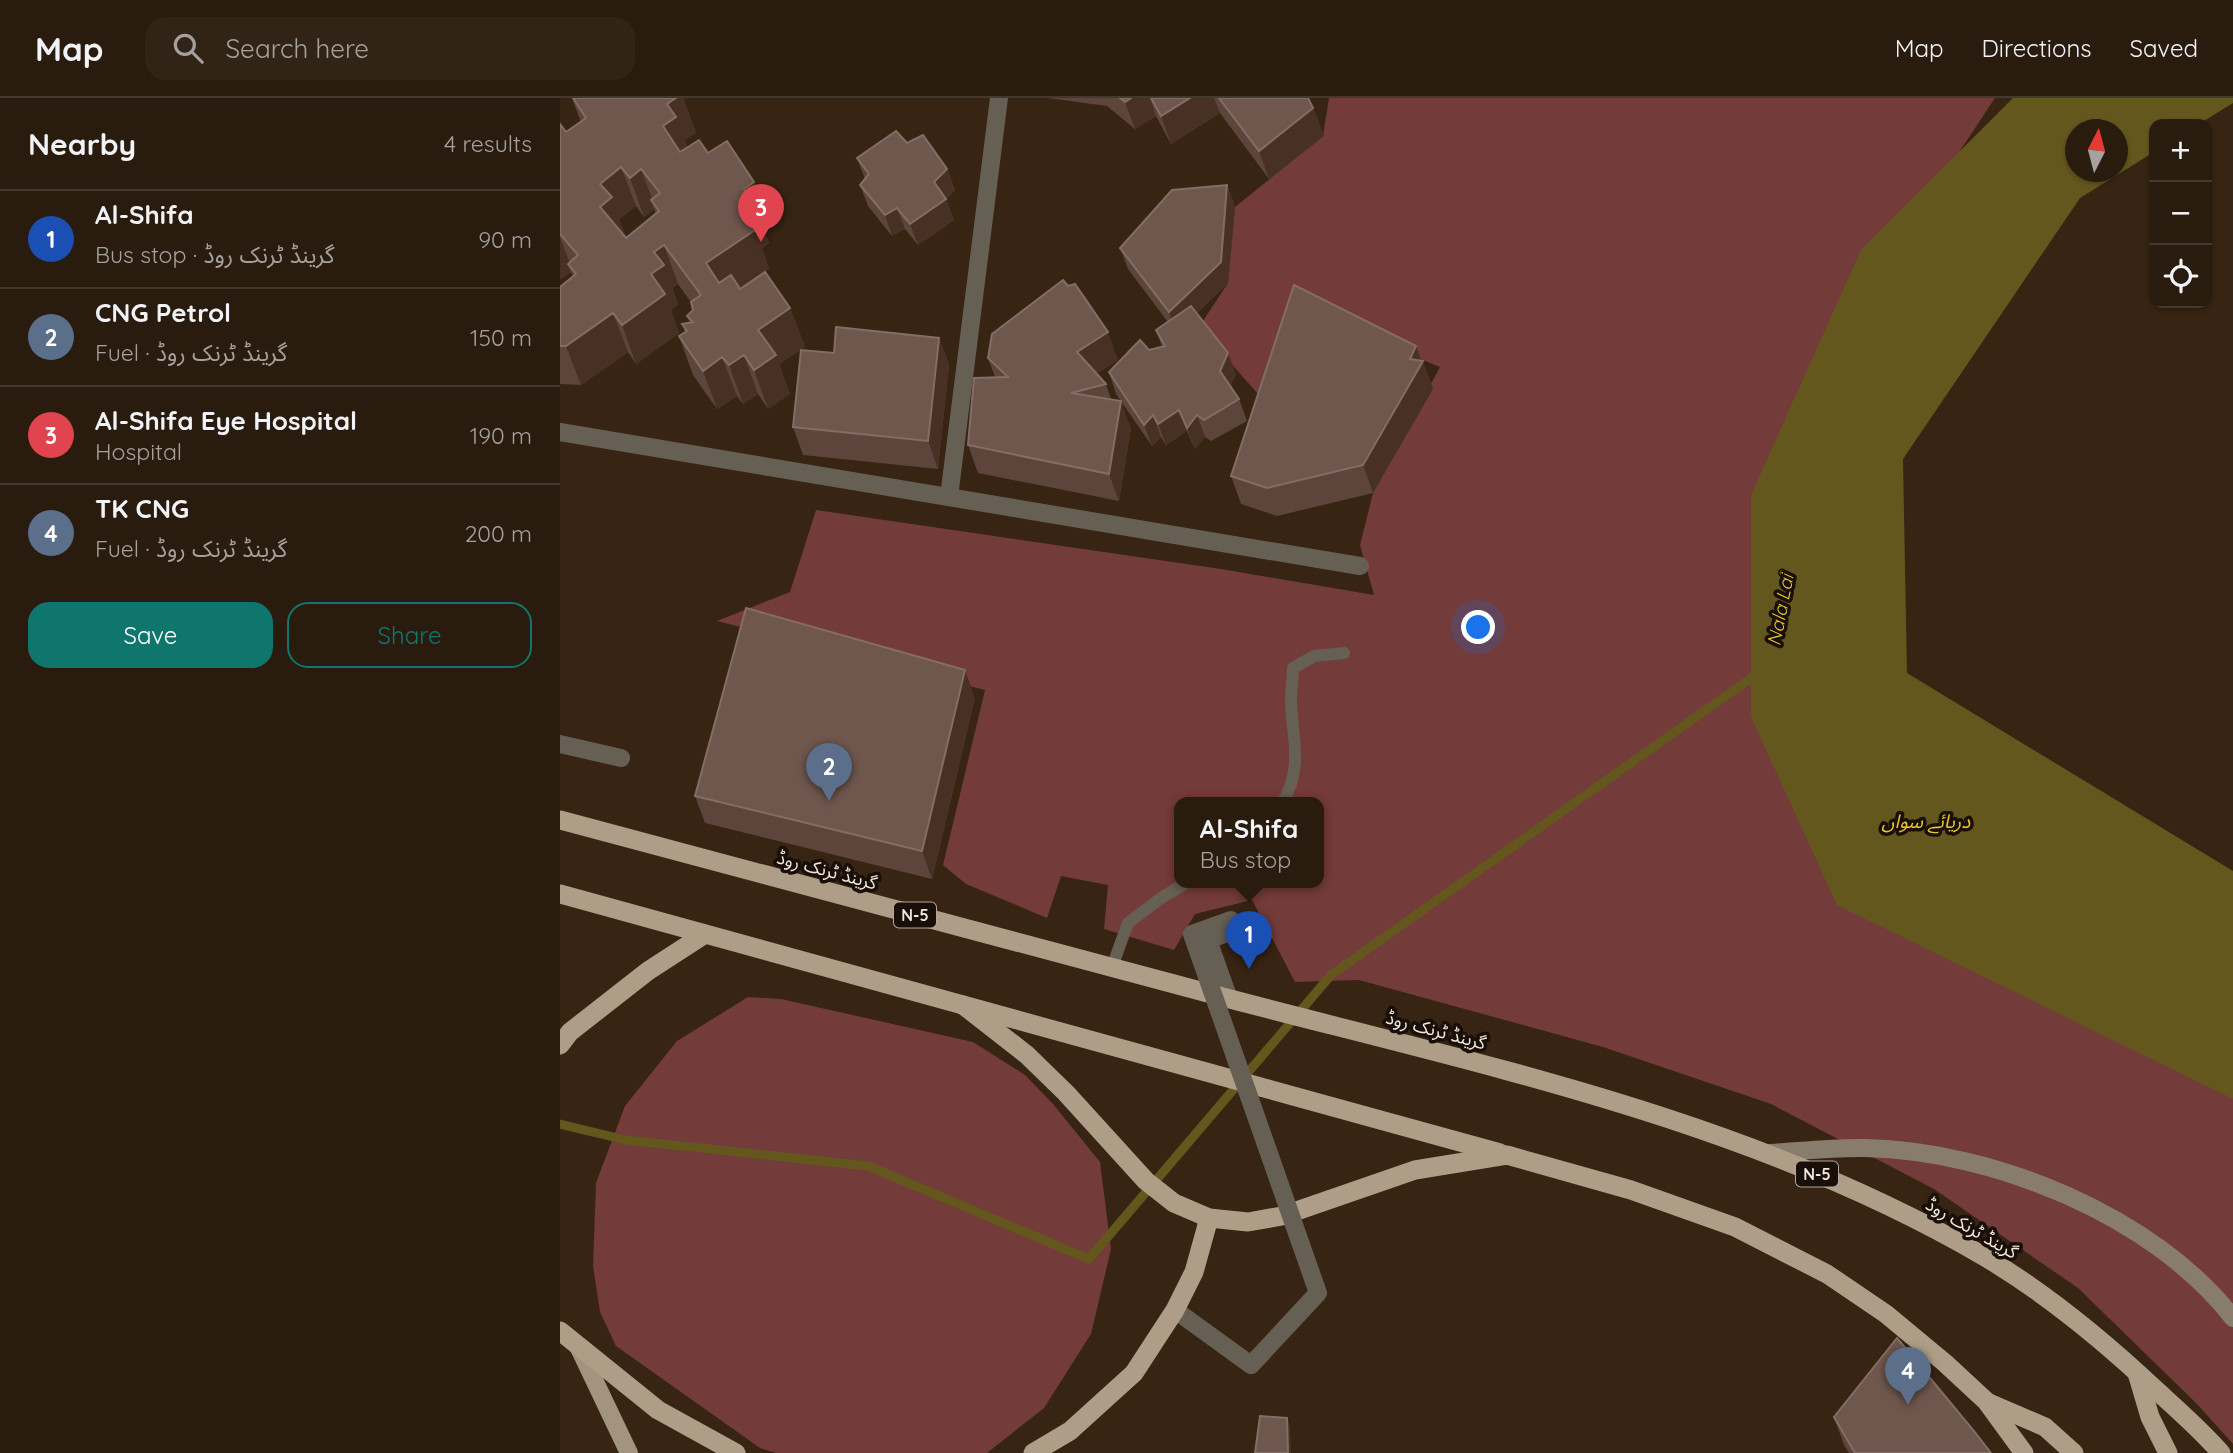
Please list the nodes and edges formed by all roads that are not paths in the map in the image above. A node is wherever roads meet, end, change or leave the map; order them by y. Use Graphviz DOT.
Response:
graph roads {
  1 [pos="999,98"];
  2 [pos="560,432"];
  3 [pos="949,497"];
  4 [pos="1360,566"];
  5 [pos="1344,653"];
  6 [pos="560,744"];
  7 [pos="621,758"];
  8 [pos="1284,797"];
  9 [pos="560,820"];
  10 [pos="1178,888"];
  11 [pos="560,894"];
  12 [pos="705,934"];
  13 [pos="1112,967"];
  14 [pos="1230,999"];
  15 [pos="963,1005"];
  16 [pos="565,1039"];
  17 [pos="1770,1153"];
  18 [pos="1507,1155"];
  19 [pos="1209,1218"];
  20 [pos="1175,1310"];
  21 [pos="2233,1318"];
  22 [pos="560,1331"];
  23 [pos="578,1346"];
  24 [pos="2137,1372"];
  25 [pos="1986,1401"];
  26 [pos="629,1453"];
  27 [pos="736,1453"];
  28 [pos="1033,1453"];
  29 [pos="2024,1453"];
  30 [pos="2074,1453"];
  31 [pos="2168,1453"];
  32 [pos="2221,1453"];
  1 -- 3 [label="street"];
  2 -- 3 [label="street"];
  3 -- 4 [label="street"];
  5 -- 8 [label="lane"];
  6 -- 7 [label="street"];
  9 -- 13 [label="highway, گرینڈ ٹرنک روڈ / N-5"];
  10 -- 13 [label="lane"];
  11 -- 12 [label="highway"];
  12 -- 15 [label="highway"];
  12 -- 16 [label="highway"];
  13 -- 14 [label="highway, گرینڈ ٹرنک روڈ / N-5"];
  14 -- 17 [label="highway, گرینڈ ٹرنک روڈ / N-5"];
  14 -- 20 [label="street, bridge"];
  15 -- 18 [label="highway"];
  15 -- 19 [label="highway"];
  17 -- 21 [label="main road"];
  17 -- 24 [label="highway, گرینڈ ٹرنک روڈ / N-5"];
  18 -- 19 [label="highway"];
  18 -- 25 [label="highway"];
  19 -- 20 [label="highway"];
  20 -- 28 [label="highway"];
  22 -- 23 [label="highway"];
  23 -- 26 [label="main road"];
  23 -- 27 [label="highway"];
  24 -- 31 [label="highway"];
  24 -- 32 [label="highway, گرینڈ ٹرنک روڈ / N-5"];
  25 -- 29 [label="highway"];
  25 -- 30 [label="highway"];
}
